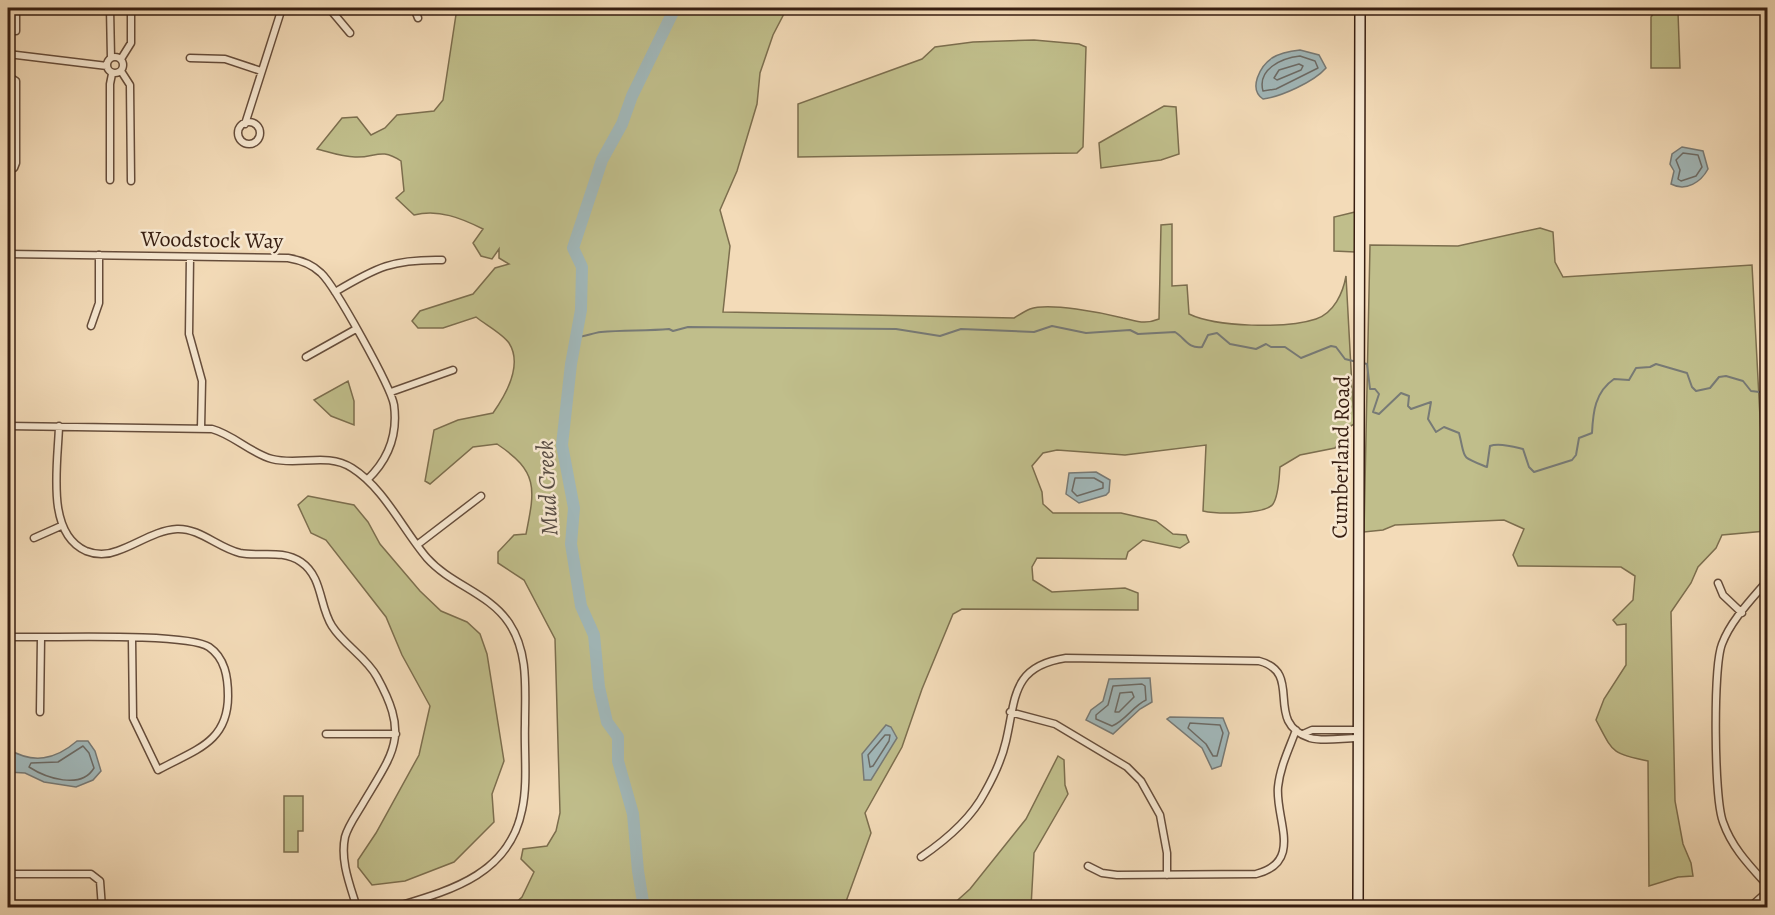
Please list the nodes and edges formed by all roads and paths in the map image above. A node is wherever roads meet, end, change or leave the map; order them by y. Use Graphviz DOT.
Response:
graph roads {
  1 [pos="16,8"];
  2 [pos="110,8"];
  3 [pos="131,8"];
  4 [pos="282,8"];
  5 [pos="329,8"];
  6 [pos="414,8"];
  7 [pos="1360,8"];
  8 [pos="418,18"];
  9 [pos="8,31"];
  10 [pos="351,33"];
  11 [pos="8,54"];
  12 [pos="111,58"];
  13 [pos="190,58"];
  14 [pos="120,59"];
  15 [pos="106,66"];
  16 [pos="121,71"];
  17 [pos="261,71"];
  18 [pos="112,74"];
  19 [pos="8,76"];
  20 [pos="244,124"];
  21 [pos="8,169"];
  22 [pos="110,180"];
  23 [pos="132,181"];
  24 [pos="8,254"];
  25 [pos="99,255"];
  26 [pos="190,257"];
  27 [pos="442,260"];
  28 [pos="335,292"];
  29 [pos="91,326"];
  30 [pos="356,329"];
  31 [pos="306,357"];
  32 [pos="453,370"];
  33 [pos="391,392"];
  34 [pos="8,426"];
  35 [pos="59,426"];
  36 [pos="201,428"];
  37 [pos="367,480"];
  38 [pos="481,496"];
  39 [pos="61,526"];
  40 [pos="34,538"];
  41 [pos="417,545"];
  42 [pos="1767,580"];
  43 [pos="1718,583"];
  44 [pos="1742,613"];
  45 [pos="8,638"];
  46 [pos="41,638"];
  47 [pos="132,639"];
  48 [pos="40,712"];
  49 [pos="1010,712"];
  50 [pos="1296,730"];
  51 [pos="326,734"];
  52 [pos="396,734"];
  53 [pos="1357,734"];
  54 [pos="921,857"];
  55 [pos="1088,866"];
  56 [pos="8,874"];
  57 [pos="1167,875"];
  58 [pos="1767,886"];
  59 [pos="1767,891"];
  60 [pos="102,908"];
  61 [pos="357,908"];
  62 [pos="392,908"];
  63 [pos="1358,908"];
  64 [pos="1749,908"];
  1 -- 9 [label="street"];
  2 -- 12 [label="street"];
  3 -- 14 [label="street"];
  4 -- 17 [label="street"];
  5 -- 10 [label="street"];
  6 -- 8 [label="street"];
  7 -- 53 [label="main road, Cumberland Road"];
  11 -- 15 [label="street"];
  12 -- 14 [label="street"];
  12 -- 15 [label="street"];
  13 -- 17 [label="street"];
  14 -- 16 [label="street"];
  15 -- 18 [label="street"];
  16 -- 18 [label="street"];
  16 -- 23 [label="street"];
  17 -- 20 [label="street"];
  18 -- 22 [label="street"];
  19 -- 21 [label="street"];
  24 -- 25 [label="street, Woodstock Way"];
  25 -- 26 [label="street, Woodstock Way"];
  25 -- 29 [label="street"];
  26 -- 28 [label="street, Woodstock Way"];
  26 -- 36 [label="street"];
  27 -- 28 [label="street"];
  28 -- 30 [label="street, Woodstock Way"];
  30 -- 31 [label="street"];
  30 -- 33 [label="street, Woodstock Way"];
  32 -- 33 [label="street"];
  33 -- 37 [label="street, Woodstock Way"];
  34 -- 35 [label="street"];
  35 -- 36 [label="street"];
  35 -- 39 [label="street"];
  36 -- 37 [label="street"];
  37 -- 41 [label="street"];
  38 -- 41 [label="street"];
  39 -- 40 [label="street"];
  39 -- 52 [label="street"];
  41 -- 62 [label="street"];
  42 -- 44 [label="street"];
  43 -- 44 [label="street"];
  44 -- 58 [label="street"];
  45 -- 46 [label="street"];
  46 -- 47 [label="street"];
  46 -- 48 [label="street"];
  47 -- 47 [label="street"];
  49 -- 50 [label="street"];
  49 -- 54 [label="street"];
  49 -- 57 [label="street"];
  50 -- 53 [label="street"];
  50 -- 57 [label="street"];
  51 -- 52 [label="street"];
  52 -- 61 [label="street"];
  53 -- 63 [label="main road, Cumberland Road"];
  55 -- 57 [label="street"];
  56 -- 60 [label="street"];
  59 -- 64 [label="street"];
}
